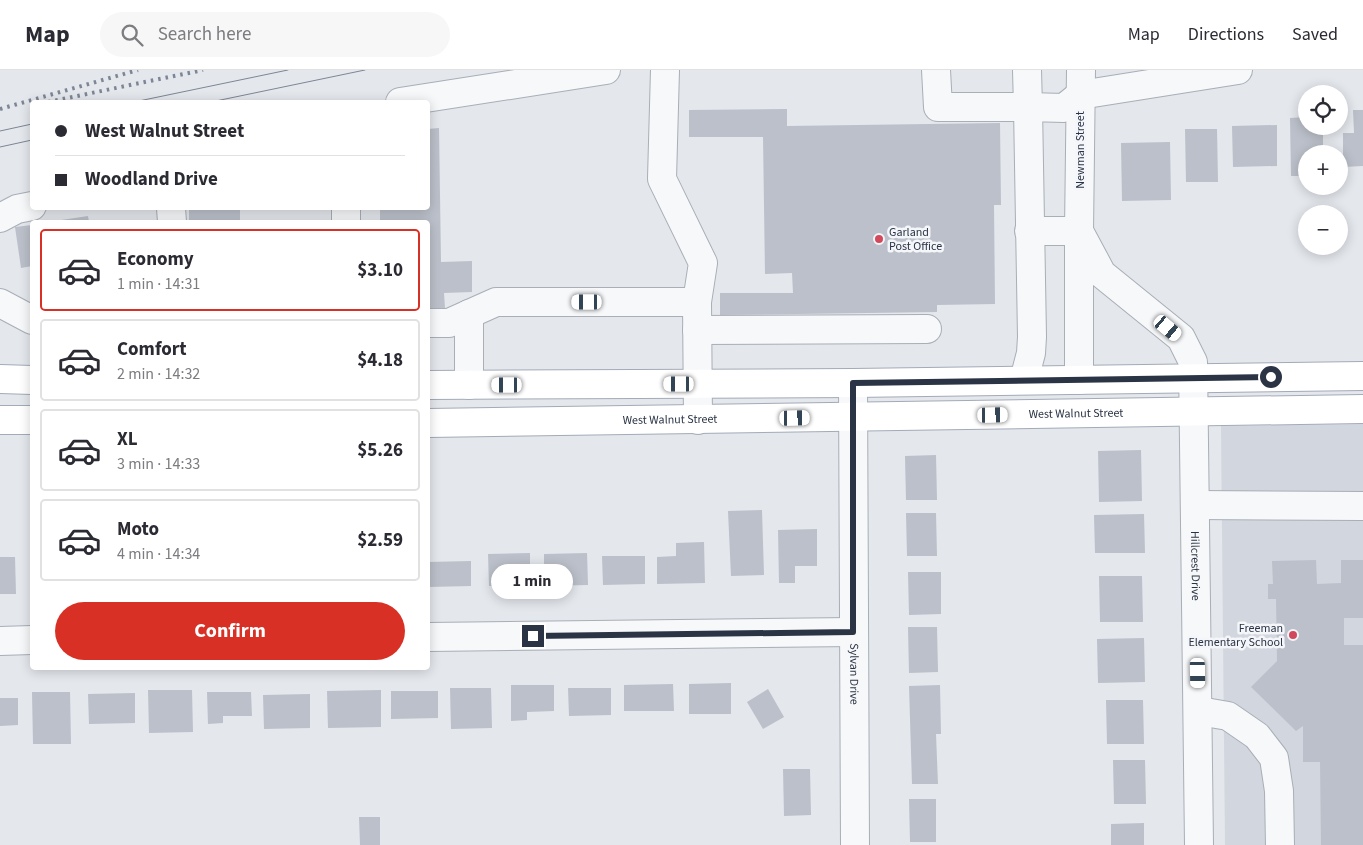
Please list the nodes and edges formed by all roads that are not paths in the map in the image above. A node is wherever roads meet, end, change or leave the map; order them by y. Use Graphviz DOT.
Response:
graph roads {
  1 [pos="606,70"];
  2 [pos="665,70"];
  3 [pos="936,70"];
  4 [pos="1027,70"];
  5 [pos="1238,70"];
  6 [pos="1081,83"];
  7 [pos="413,100"];
  8 [pos="1028,107"];
  9 [pos="30,206"];
  10 [pos="0,218"];
  11 [pos="1029,231"];
  12 [pos="1079,231"];
  13 [pos="0,302"];
  14 [pos="697,302"];
  15 [pos="469,314"];
  16 [pos="30,319"];
  17 [pos="430,323"];
  18 [pos="927,328"];
  19 [pos="698,330"];
  20 [pos="1363,376"];
  21 [pos="1195,378"];
  22 [pos="0,379"];
  23 [pos="30,380"];
  24 [pos="1024,380"];
  25 [pos="1080,380"];
  26 [pos="853,383"];
  27 [pos="698,384"];
  28 [pos="430,385"];
  29 [pos="469,385"];
  30 [pos="0,386"];
  31 [pos="30,386"];
  32 [pos="1363,410"];
  33 [pos="1194,412"];
  34 [pos="853,417"];
  35 [pos="0,420"];
  36 [pos="30,420"];
  37 [pos="698,420"];
  38 [pos="430,423"];
  39 [pos="1195,505"];
  40 [pos="1363,506"];
  41 [pos="853,632"];
  42 [pos="430,637"];
  43 [pos="30,640"];
  44 [pos="0,641"];
  45 [pos="1199,711"];
  46 [pos="854,845"];
  47 [pos="1199,845"];
  48 [pos="1280,845"];
  1 -- 7 [label="street"];
  2 -- 14 [label="street"];
  3 -- 8 [label="street"];
  4 -- 8 [label="street"];
  5 -- 6 [label="street"];
  6 -- 8 [label="street"];
  6 -- 12 [label="street, Newman Street"];
  8 -- 11 [label="street"];
  9 -- 10 [label="street"];
  11 -- 12 [label="street"];
  11 -- 24 [label="street"];
  12 -- 21 [label="street, Newman Street"];
  12 -- 25 [label="street, Newman Street"];
  13 -- 16 [label="street"];
  14 -- 15 [label="street"];
  14 -- 19 [label="street"];
  15 -- 17 [label="street"];
  15 -- 29 [label="street"];
  18 -- 19 [label="street"];
  19 -- 27 [label="street"];
  20 -- 21 [label="main road"];
  21 -- 25 [label="main road"];
  21 -- 33 [label="street, Hillcrest Drive"];
  22 -- 23 [label="main road"];
  24 -- 25 [label="main road"];
  24 -- 26 [label="main road"];
  26 -- 27 [label="main road"];
  26 -- 34 [label="street, Sylvan Drive"];
  27 -- 29 [label="main road"];
  27 -- 37 [label="street"];
  28 -- 29 [label="main road"];
  30 -- 31 [label="main road"];
  32 -- 33 [label="main road, West Walnut Street"];
  33 -- 34 [label="main road, West Walnut Street"];
  33 -- 39 [label="street, Hillcrest Drive"];
  34 -- 37 [label="main road, West Walnut Street"];
  34 -- 41 [label="street, Sylvan Drive"];
  35 -- 36 [label="main road"];
  37 -- 38 [label="main road, West Walnut Street"];
  39 -- 40 [label="street"];
  39 -- 45 [label="street, Hillcrest Drive"];
  41 -- 42 [label="street"];
  41 -- 46 [label="street, Sylvan Drive"];
  43 -- 44 [label="street"];
  45 -- 47 [label="street, Hillcrest Drive"];
  45 -- 48 [label="street"];
}
